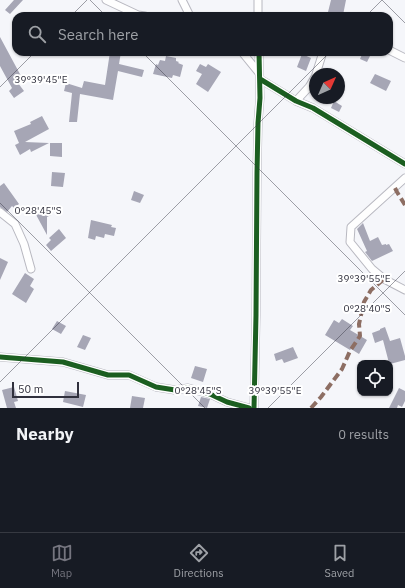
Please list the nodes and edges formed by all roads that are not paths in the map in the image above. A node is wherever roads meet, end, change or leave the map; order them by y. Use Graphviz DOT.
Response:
graph roads {
  1 [pos="106,0"];
  2 [pos="182,0"];
  3 [pos="258,0"];
  4 [pos="132,12"];
  5 [pos="188,12"];
  6 [pos="258,12"];
  7 [pos="393,52"];
  8 [pos="245,56"];
  9 [pos="259,56"];
  10 [pos="322,56"];
  11 [pos="405,58"];
  12 [pos="318,68"];
  13 [pos="260,76"];
  14 [pos="309,88"];
  15 [pos="296,101"];
  16 [pos="405,164"];
  17 [pos="405,178"];
  18 [pos="0,212"];
  19 [pos="31,269"];
  20 [pos="405,290"];
  21 [pos="0,357"];
  22 [pos="249,408"];
  23 [pos="254,408"];
  1 -- 4 [label="street"];
  2 -- 5 [label="street"];
  3 -- 6 [label="street"];
  7 -- 11 [label="street"];
  8 -- 13 [label="street"];
  9 -- 13 [label="street"];
  10 -- 12 [label="street"];
  13 -- 15 [label="street"];
  13 -- 23 [label="street"];
  14 -- 15 [label="street"];
  15 -- 16 [label="street"];
  17 -- 20 [label="street"];
  18 -- 19 [label="street"];
  21 -- 22 [label="street"];
}
